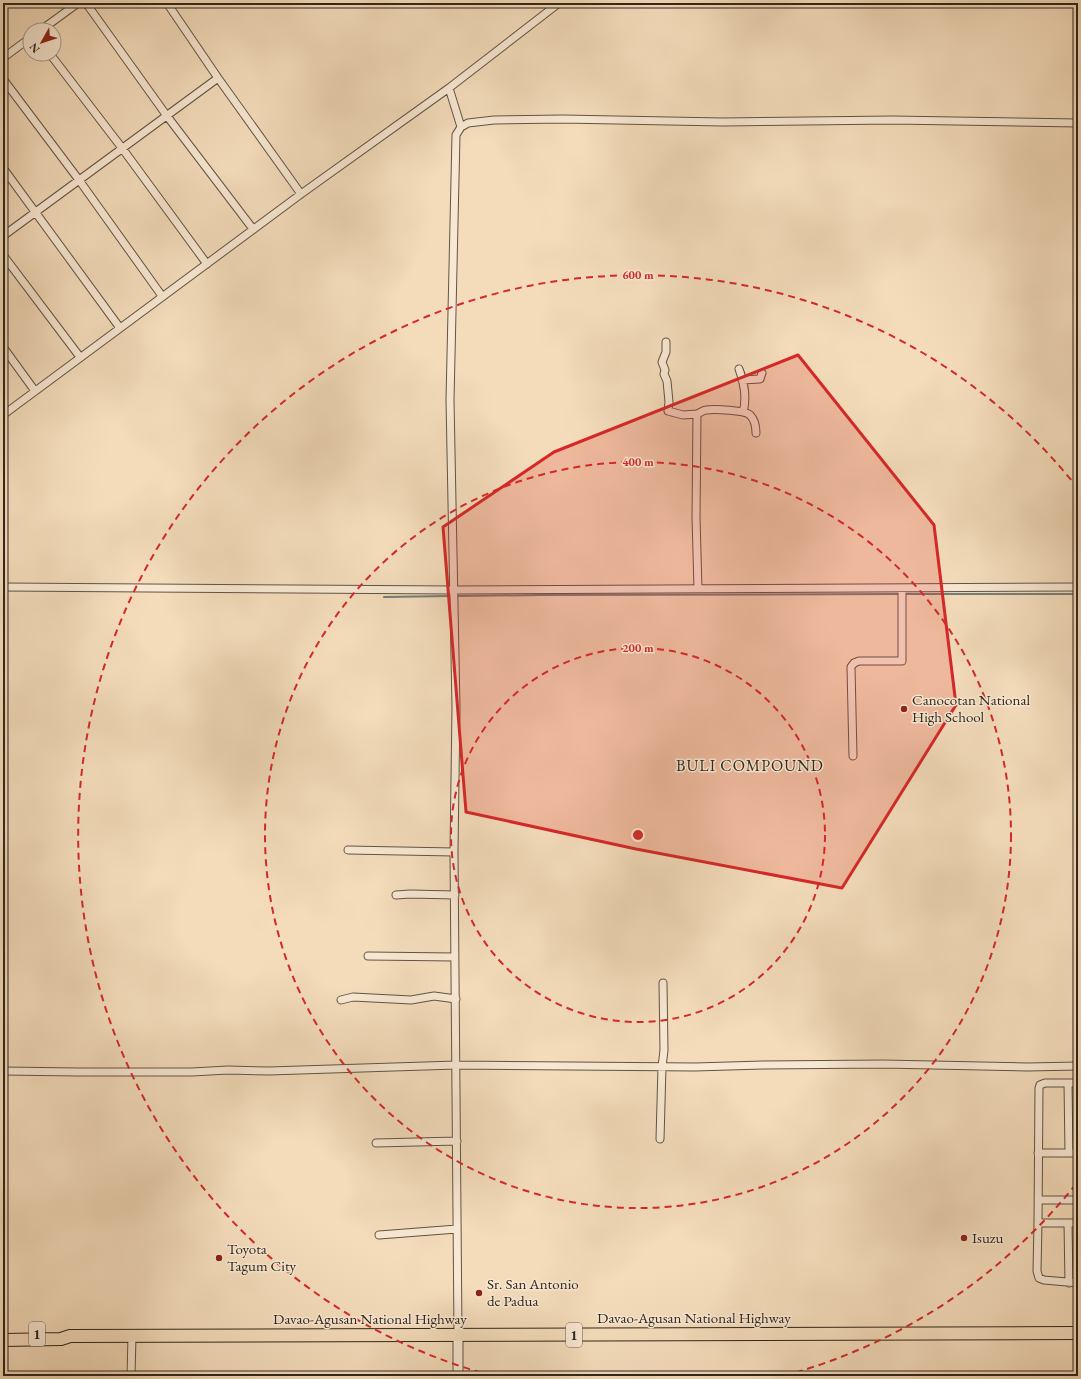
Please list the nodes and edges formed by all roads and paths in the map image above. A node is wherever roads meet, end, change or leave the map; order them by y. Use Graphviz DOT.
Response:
graph roads {
  1 [pos="78,3"];
  2 [pos="86,3"];
  3 [pos="168,3"];
  4 [pos="559,3"];
  5 [pos="52,22"];
  6 [pos="22,44"];
  7 [pos="3,58"];
  8 [pos="56,62"];
  9 [pos="218,78"];
  10 [pos="3,80"];
  11 [pos="449,88"];
  12 [pos="167,116"];
  13 [pos="1078,123"];
  14 [pos="461,127"];
  15 [pos="122,148"];
  16 [pos="3,168"];
  17 [pos="79,180"];
  18 [pos="301,194"];
  19 [pos="36,211"];
  20 [pos="253,229"];
  21 [pos="3,236"];
  22 [pos="3,255"];
  23 [pos="206,264"];
  24 [pos="162,296"];
  25 [pos="120,328"];
  26 [pos="666,342"];
  27 [pos="3,347"];
  28 [pos="80,357"];
  29 [pos="739,369"];
  30 [pos="762,373"];
  31 [pos="742,380"];
  32 [pos="35,391"];
  33 [pos="743,412"];
  34 [pos="697,414"];
  35 [pos="3,415"];
  36 [pos="756,433"];
  37 [pos="1078,586"];
  38 [pos="3,588"];
  39 [pos="902,588"];
  40 [pos="698,589"];
  41 [pos="454,590"];
  42 [pos="853,756"];
  43 [pos="348,850"];
  44 [pos="454,852"];
  45 [pos="396,895"];
  46 [pos="455,895"];
  47 [pos="368,956"];
  48 [pos="456,957"];
  49 [pos="663,983"];
  50 [pos="456,999"];
  51 [pos="341,1000"];
  52 [pos="456,1065"];
  53 [pos="662,1066"];
  54 [pos="1078,1066"];
  55 [pos="3,1071"];
  56 [pos="1068,1083"];
  57 [pos="1078,1083"];
  58 [pos="660,1139"];
  59 [pos="457,1141"];
  60 [pos="376,1143"];
  61 [pos="1038,1153"];
  62 [pos="1069,1153"];
  63 [pos="1078,1153"];
  64 [pos="1038,1200"];
  65 [pos="1078,1200"];
  66 [pos="1038,1223"];
  67 [pos="1068,1223"];
  68 [pos="1078,1224"];
  69 [pos="457,1229"];
  70 [pos="379,1235"];
  71 [pos="1068,1283"];
  72 [pos="1078,1283"];
  73 [pos="1078,1333"];
  74 [pos="3,1334"];
  75 [pos="458,1335"];
  76 [pos="70,1336"];
  77 [pos="132,1336"];
  78 [pos="3,1340"];
  79 [pos="131,1376"];
  80 [pos="458,1376"];
  1 -- 5 [label="street"];
  2 -- 12 [label="street"];
  3 -- 9 [label="street"];
  4 -- 11 [label="street"];
  6 -- 7 [label="street"];
  8 -- 15 [label="street"];
  9 -- 12 [label="street"];
  9 -- 18 [label="street"];
  10 -- 17 [label="street"];
  11 -- 14 [label="street"];
  11 -- 18 [label="street"];
  12 -- 15 [label="street"];
  12 -- 20 [label="street"];
  13 -- 14 [label="street"];
  14 -- 41 [label="street"];
  15 -- 17 [label="street"];
  15 -- 23 [label="street"];
  16 -- 19 [label="street"];
  17 -- 19 [label="street"];
  17 -- 24 [label="street"];
  18 -- 20 [label="street"];
  19 -- 21 [label="street"];
  19 -- 25 [label="street"];
  20 -- 23 [label="street"];
  22 -- 28 [label="street"];
  23 -- 24 [label="street"];
  24 -- 25 [label="street"];
  25 -- 28 [label="street"];
  26 -- 34 [label="street"];
  27 -- 32 [label="street"];
  28 -- 32 [label="street"];
  29 -- 31 [label="street"];
  30 -- 31 [label="street"];
  31 -- 33 [label="street"];
  32 -- 35 [label="street"];
  33 -- 34 [label="street"];
  33 -- 36 [label="street"];
  34 -- 40 [label="street"];
  37 -- 39 [label="street"];
  38 -- 41 [label="street"];
  39 -- 40 [label="street"];
  39 -- 42 [label="street"];
  40 -- 41 [label="street"];
  41 -- 44 [label="street"];
  43 -- 44 [label="street"];
  44 -- 46 [label="street"];
  45 -- 46 [label="street"];
  46 -- 48 [label="street"];
  47 -- 48 [label="street"];
  48 -- 50 [label="street"];
  49 -- 53 [label="street"];
  50 -- 51 [label="street"];
  50 -- 52 [label="street"];
  52 -- 53 [label="street"];
  52 -- 55 [label="street"];
  52 -- 59 [label="street"];
  53 -- 54 [label="street"];
  53 -- 58 [label="street"];
  56 -- 57 [label="street"];
  56 -- 61 [label="street"];
  56 -- 62 [label="street"];
  59 -- 60 [label="street"];
  59 -- 69 [label="street"];
  61 -- 62 [label="street"];
  61 -- 64 [label="street"];
  62 -- 63 [label="street"];
  64 -- 65 [label="street"];
  64 -- 66 [label="street"];
  66 -- 67 [label="street"];
  66 -- 71 [label="street"];
  67 -- 68 [label="street"];
  67 -- 71 [label="street"];
  69 -- 70 [label="street"];
  69 -- 75 [label="street"];
  71 -- 72 [label="street"];
  73 -- 75 [label="highway, Davao-Agusan National Highway / 1"];
  74 -- 76 [label="highway, Davao-Agusan National Highway / 1"];
  75 -- 77 [label="highway, Davao-Agusan National Highway / 1"];
  75 -- 80 [label="street"];
  76 -- 77 [label="highway, Davao-Agusan National Highway / 1"];
  76 -- 78 [label="highway, Davao-Agusan National Highway / 1"];
  77 -- 79 [label="street"];
}
